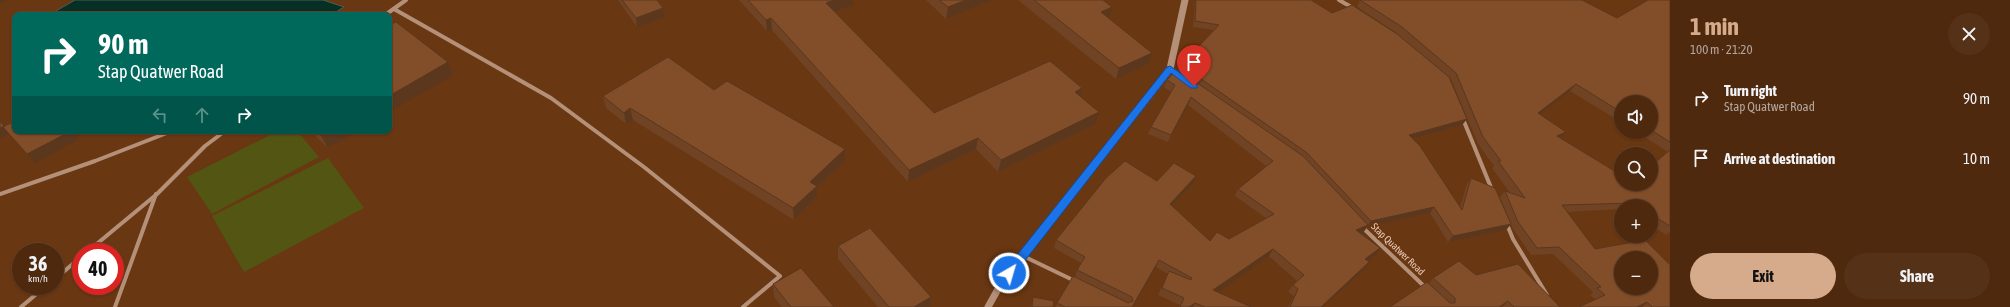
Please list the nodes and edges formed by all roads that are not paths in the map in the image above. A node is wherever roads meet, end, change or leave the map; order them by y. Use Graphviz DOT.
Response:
graph roads {
  1 [pos="406,0"];
  2 [pos="1185,0"];
  3 [pos="1339,0"];
  4 [pos="394,9"];
  5 [pos="1355,9"];
  6 [pos="390,12"];
  7 [pos="1460,110"];
  8 [pos="164,134"];
  9 [pos="221,134"];
  10 [pos="0,194"];
  11 [pos="157,194"];
  12 [pos="1495,197"];
  13 [pos="1504,218"];
  14 [pos="1359,224"];
  15 [pos="98,243"];
  16 [pos="1023,256"];
  17 [pos="72,265"];
  18 [pos="64,271"];
  19 [pos="1078,283"];
  20 [pos="1430,292"];
  21 [pos="35,295"];
  22 [pos="1550,300"];
  23 [pos="21,307"];
  24 [pos="115,307"];
  25 [pos="743,307"];
  26 [pos="988,307"];
  1 -- 4 [label="street"];
  2 -- 16 [label="street"];
  3 -- 5 [label="street"];
  4 -- 6 [label="street"];
  4 -- 25 [label="street"];
  7 -- 12 [label="street"];
  8 -- 10 [label="street"];
  9 -- 11 [label="street"];
  11 -- 15 [label="street"];
  11 -- 24 [label="street"];
  13 -- 22 [label="street"];
  14 -- 20 [label="street, Stap Quatwer Road"];
  16 -- 19 [label="street"];
  16 -- 26 [label="street"];
  17 -- 18 [label="street"];
  21 -- 23 [label="street"];
}
